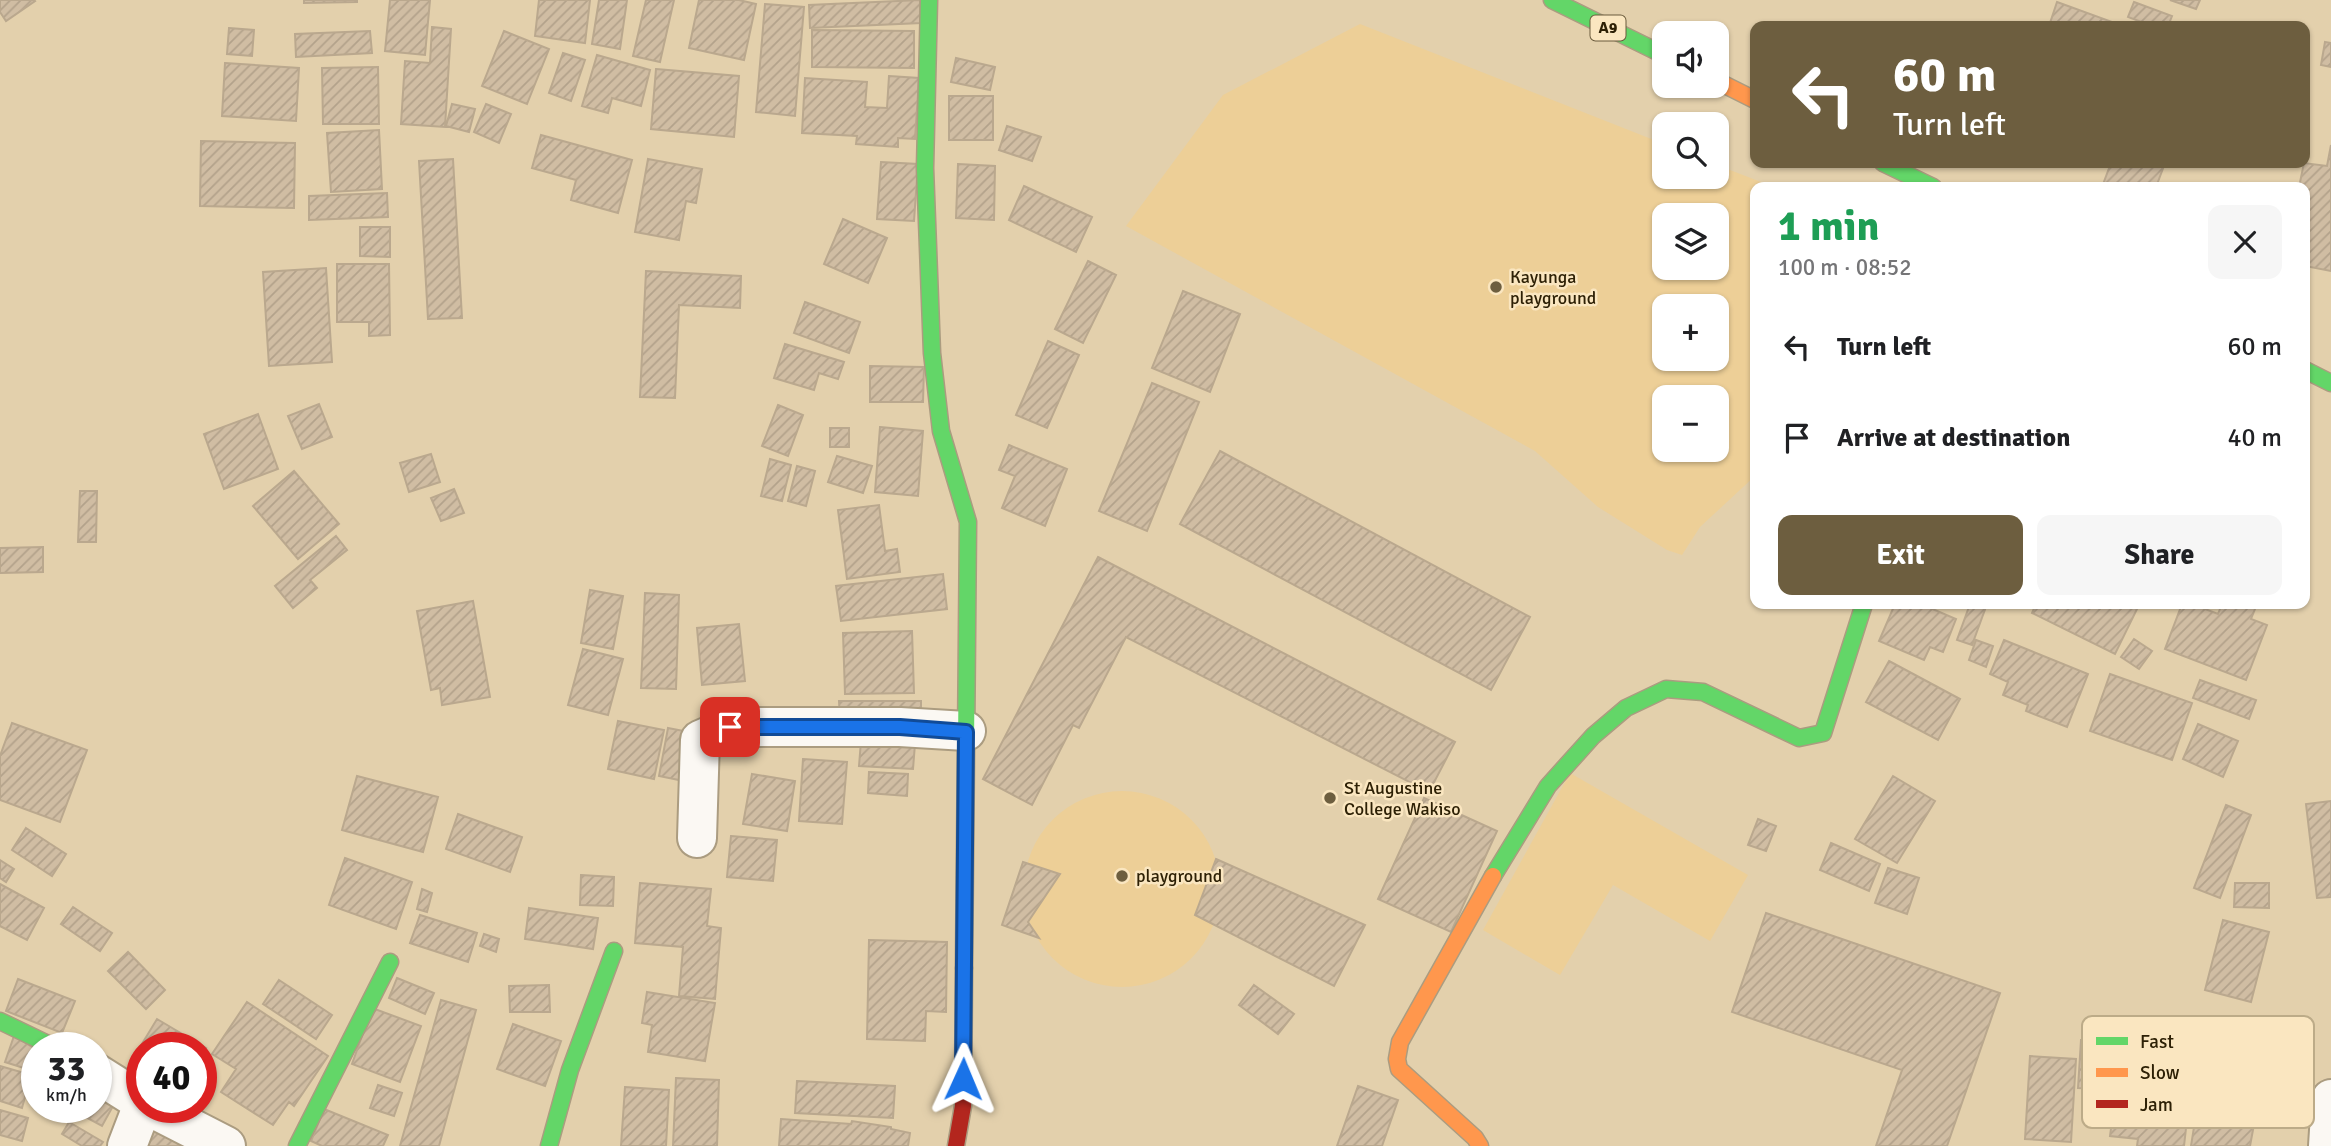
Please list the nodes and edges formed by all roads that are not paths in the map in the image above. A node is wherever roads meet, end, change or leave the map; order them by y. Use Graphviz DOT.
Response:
graph roads {
  1 [pos="929,0"];
  2 [pos="1552,0"];
  3 [pos="1652,49"];
  4 [pos="1729,87"];
  5 [pos="1750,98"];
  6 [pos="1893,168"];
  7 [pos="1923,182"];
  8 [pos="2310,372"];
  9 [pos="2331,383"];
  10 [pos="1862,609"];
  11 [pos="966,732"];
  12 [pos="697,838"];
  13 [pos="614,951"];
  14 [pos="390,962"];
  15 [pos="0,1021"];
  16 [pos="23,1032"];
  17 [pos="2331,1100"];
  18 [pos="136,1123"];
  19 [pos="181,1123"];
  20 [pos="127,1146"];
  21 [pos="226,1146"];
  22 [pos="297,1146"];
  23 [pos="549,1146"];
  24 [pos="956,1146"];
  25 [pos="1480,1146"];
  26 [pos="2328,1146"];
  1 -- 11 [label="street"];
  2 -- 3 [label="street, A9"];
  4 -- 5 [label="street"];
  6 -- 7 [label="street"];
  8 -- 9 [label="street"];
  10 -- 25 [label="street"];
  11 -- 12 [label="street"];
  11 -- 24 [label="street"];
  13 -- 23 [label="street"];
  14 -- 22 [label="street"];
  15 -- 16 [label="street"];
  17 -- 26 [label="street"];
  18 -- 20 [label="street"];
  19 -- 21 [label="street"];
}
